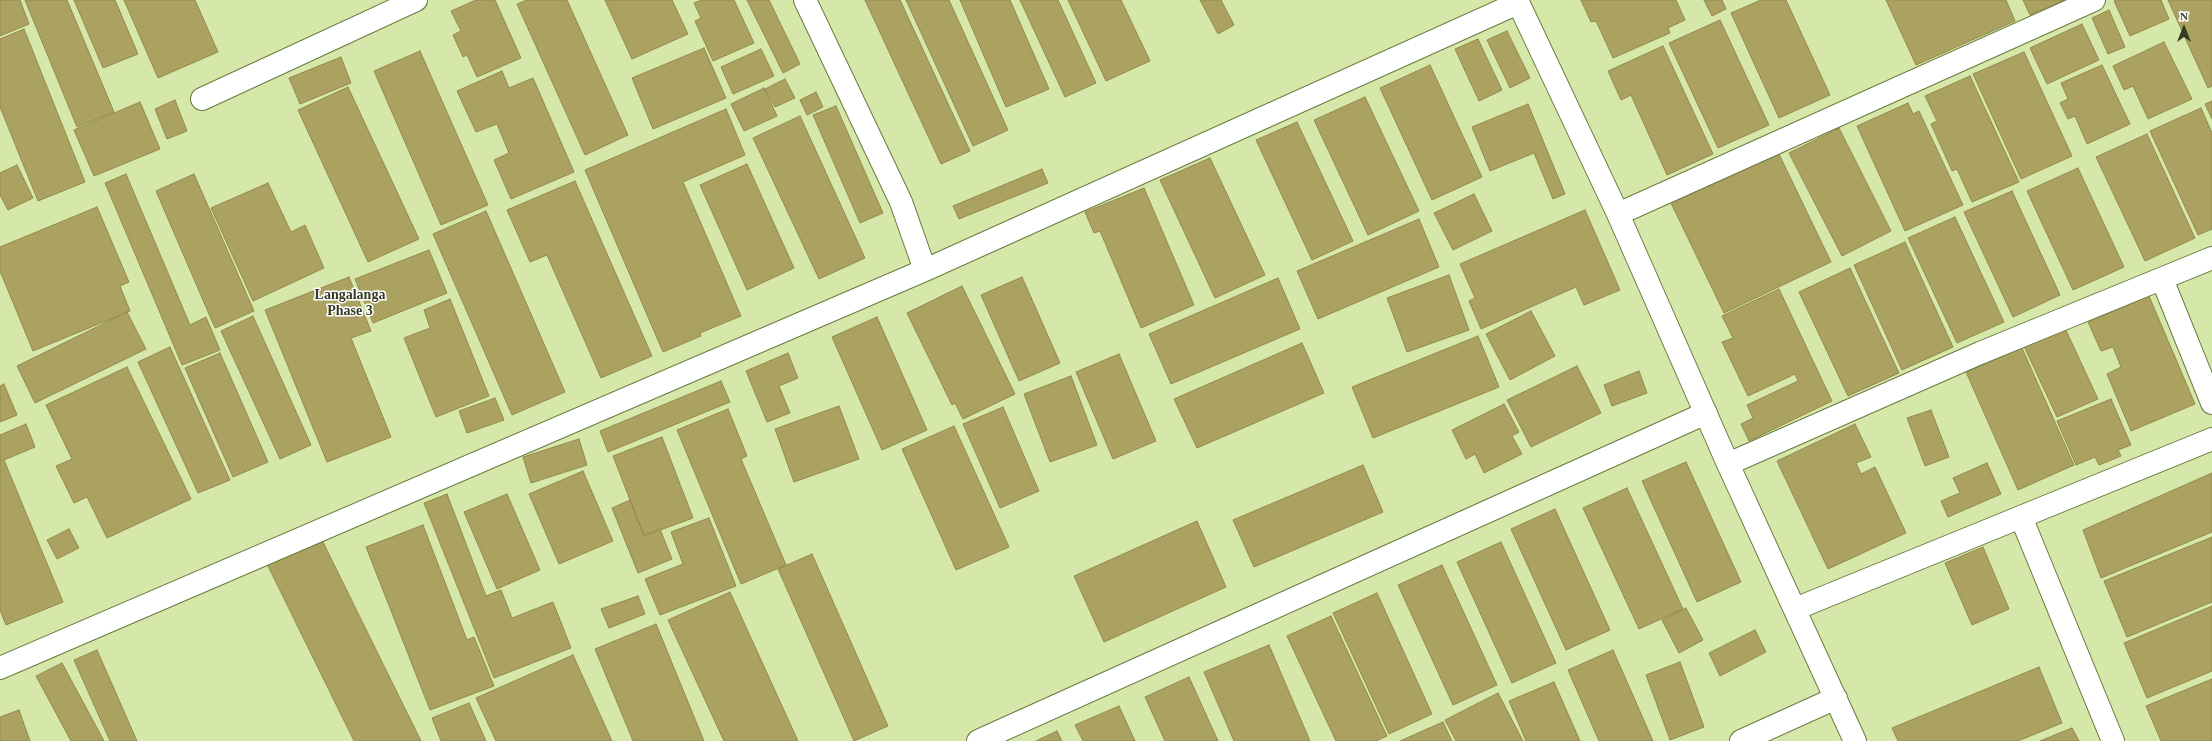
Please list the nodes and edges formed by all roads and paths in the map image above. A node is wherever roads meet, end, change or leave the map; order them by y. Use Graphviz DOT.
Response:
graph roads {
  1 [pos="416,0"];
  2 [pos="806,0"];
  3 [pos="2094,0"];
  4 [pos="1518,1"];
  5 [pos="202,99"];
  6 [pos="1618,214"];
  7 [pos="2212,258"];
  8 [pos="926,270"];
  9 [pos="2162,279"];
  10 [pos="2212,403"];
  11 [pos="1706,412"];
  12 [pos="2212,439"];
  13 [pos="1728,464"];
  14 [pos="2020,517"];
  15 [pos="1795,609"];
  16 [pos="0,668"];
  17 [pos="1836,698"];
  18 [pos="978,741"];
  19 [pos="1741,741"];
  20 [pos="1855,741"];
  21 [pos="2113,741"];
  1 -- 5 [label="street"];
  2 -- 8 [label="street"];
  3 -- 6 [label="street"];
  4 -- 6 [label="street"];
  4 -- 8 [label="street"];
  6 -- 11 [label="street"];
  7 -- 9 [label="street"];
  8 -- 16 [label="street"];
  9 -- 10 [label="street"];
  9 -- 13 [label="street"];
  11 -- 13 [label="street"];
  11 -- 18 [label="street"];
  12 -- 14 [label="street"];
  13 -- 15 [label="street"];
  14 -- 15 [label="street"];
  14 -- 21 [label="street"];
  15 -- 17 [label="street"];
  17 -- 19 [label="street"];
  17 -- 20 [label="street"];
}
